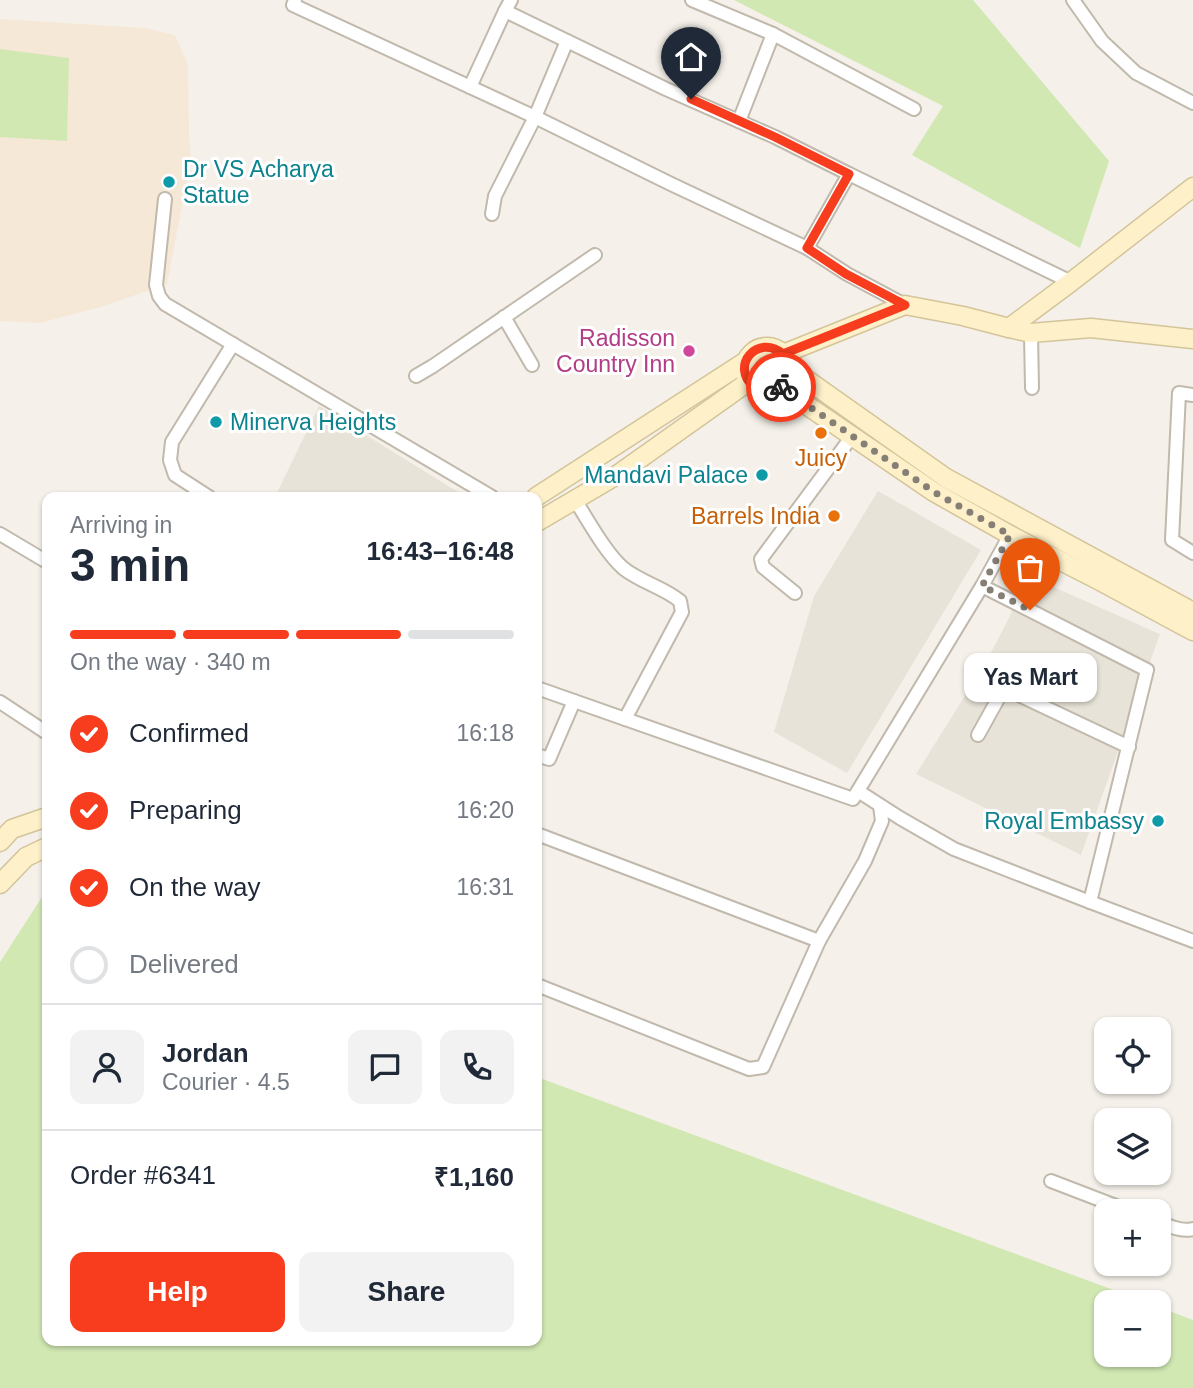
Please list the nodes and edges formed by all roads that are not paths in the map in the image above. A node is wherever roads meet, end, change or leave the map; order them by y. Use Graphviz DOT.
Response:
graph roads {
  1 [pos="295,0"];
  2 [pos="692,0"];
  3 [pos="1073,0"];
  4 [pos="508,5"];
  5 [pos="774,34"];
  6 [pos="567,41"];
  7 [pos="470,88"];
  8 [pos="1193,103"];
  9 [pos="914,109"];
  10 [pos="535,117"];
  11 [pos="738,121"];
  12 [pos="849,174"];
  13 [pos="1193,187"];
  14 [pos="166,199"];
  15 [pos="492,214"];
  16 [pos="807,248"];
  17 [pos="595,255"];
  18 [pos="1071,282"];
  19 [pos="905,305"];
  20 [pos="504,317"];
  21 [pos="1009,328"];
  22 [pos="1031,332"];
  23 [pos="834,334"];
  24 [pos="1193,339"];
  25 [pos="233,344"];
  26 [pos="786,360"];
  27 [pos="746,361"];
  28 [pos="532,365"];
  29 [pos="416,376"];
  30 [pos="748,382"];
  31 [pos="780,387"];
  32 [pos="1032,388"];
  33 [pos="1193,395"];
  34 [pos="853,435"];
  35 [pos="201,492"];
  36 [pos="484,492"];
  37 [pos="542,493"];
  38 [pos="575,500"];
  39 [pos="542,519"];
  40 [pos="0,534"];
  41 [pos="1010,535"];
  42 [pos="1193,552"];
  43 [pos="42,559"];
  44 [pos="982,586"];
  45 [pos="795,593"];
  46 [pos="1193,612"];
  47 [pos="1193,631"];
  48 [pos="542,690"];
  49 [pos="574,701"];
  50 [pos="0,702"];
  51 [pos="625,719"];
  52 [pos="42,730"];
  53 [pos="978,735"];
  54 [pos="1129,747"];
  55 [pos="542,757"];
  56 [pos="858,791"];
  57 [pos="880,806"];
  58 [pos="42,819"];
  59 [pos="542,836"];
  60 [pos="0,842"];
  61 [pos="42,849"];
  62 [pos="0,884"];
  63 [pos="1090,902"];
  64 [pos="819,941"];
  65 [pos="1193,941"];
  66 [pos="542,987"];
  67 [pos="1051,1181"];
  68 [pos="1098,1199"];
  69 [pos="1171,1227"];
  70 [pos="1193,1229"];
  1 -- 7 [label="street"];
  2 -- 5 [label="street"];
  3 -- 8 [label="street"];
  4 -- 6 [label="street"];
  4 -- 7 [label="street"];
  5 -- 9 [label="street"];
  5 -- 11 [label="street"];
  6 -- 10 [label="street"];
  6 -- 11 [label="street"];
  7 -- 10 [label="street"];
  10 -- 15 [label="street"];
  10 -- 16 [label="street"];
  11 -- 12 [label="street"];
  12 -- 16 [label="street"];
  12 -- 18 [label="street"];
  13 -- 18 [label="main road"];
  14 -- 25 [label="street"];
  16 -- 19 [label="street"];
  17 -- 20 [label="street"];
  18 -- 21 [label="main road"];
  19 -- 21 [label="main road"];
  19 -- 26 [label="main road"];
  20 -- 28 [label="street"];
  20 -- 29 [label="street"];
  21 -- 22 [label="main road"];
  22 -- 24 [label="main road"];
  22 -- 32 [label="street"];
  23 -- 26 [label="main road"];
  25 -- 35 [label="street"];
  25 -- 36 [label="street"];
  26 -- 27 [label="main road"];
  26 -- 31 [label="main road"];
  26 -- 46 [label="main road"];
  27 -- 30 [label="main road"];
  27 -- 37 [label="main road"];
  30 -- 31 [label="main road"];
  30 -- 38 [label="main road"];
  31 -- 34 [label="main road"];
  33 -- 42 [label="street"];
  34 -- 41 [label="main road"];
  34 -- 45 [label="street"];
  38 -- 39 [label="main road"];
  38 -- 51 [label="street"];
  40 -- 43 [label="street"];
  41 -- 44 [label="street"];
  41 -- 47 [label="main road"];
  44 -- 54 [label="street"];
  44 -- 56 [label="street"];
  48 -- 49 [label="street"];
  49 -- 51 [label="street"];
  49 -- 55 [label="street"];
  50 -- 52 [label="street"];
  51 -- 56 [label="street"];
  53 -- 54 [label="street"];
  54 -- 63 [label="street"];
  56 -- 57 [label="street"];
  57 -- 63 [label="street"];
  57 -- 64 [label="street"];
  58 -- 60 [label="main road"];
  59 -- 64 [label="street"];
  61 -- 62 [label="main road"];
  63 -- 65 [label="street"];
  64 -- 66 [label="street"];
  67 -- 68 [label="street"];
  69 -- 70 [label="street"];
}
